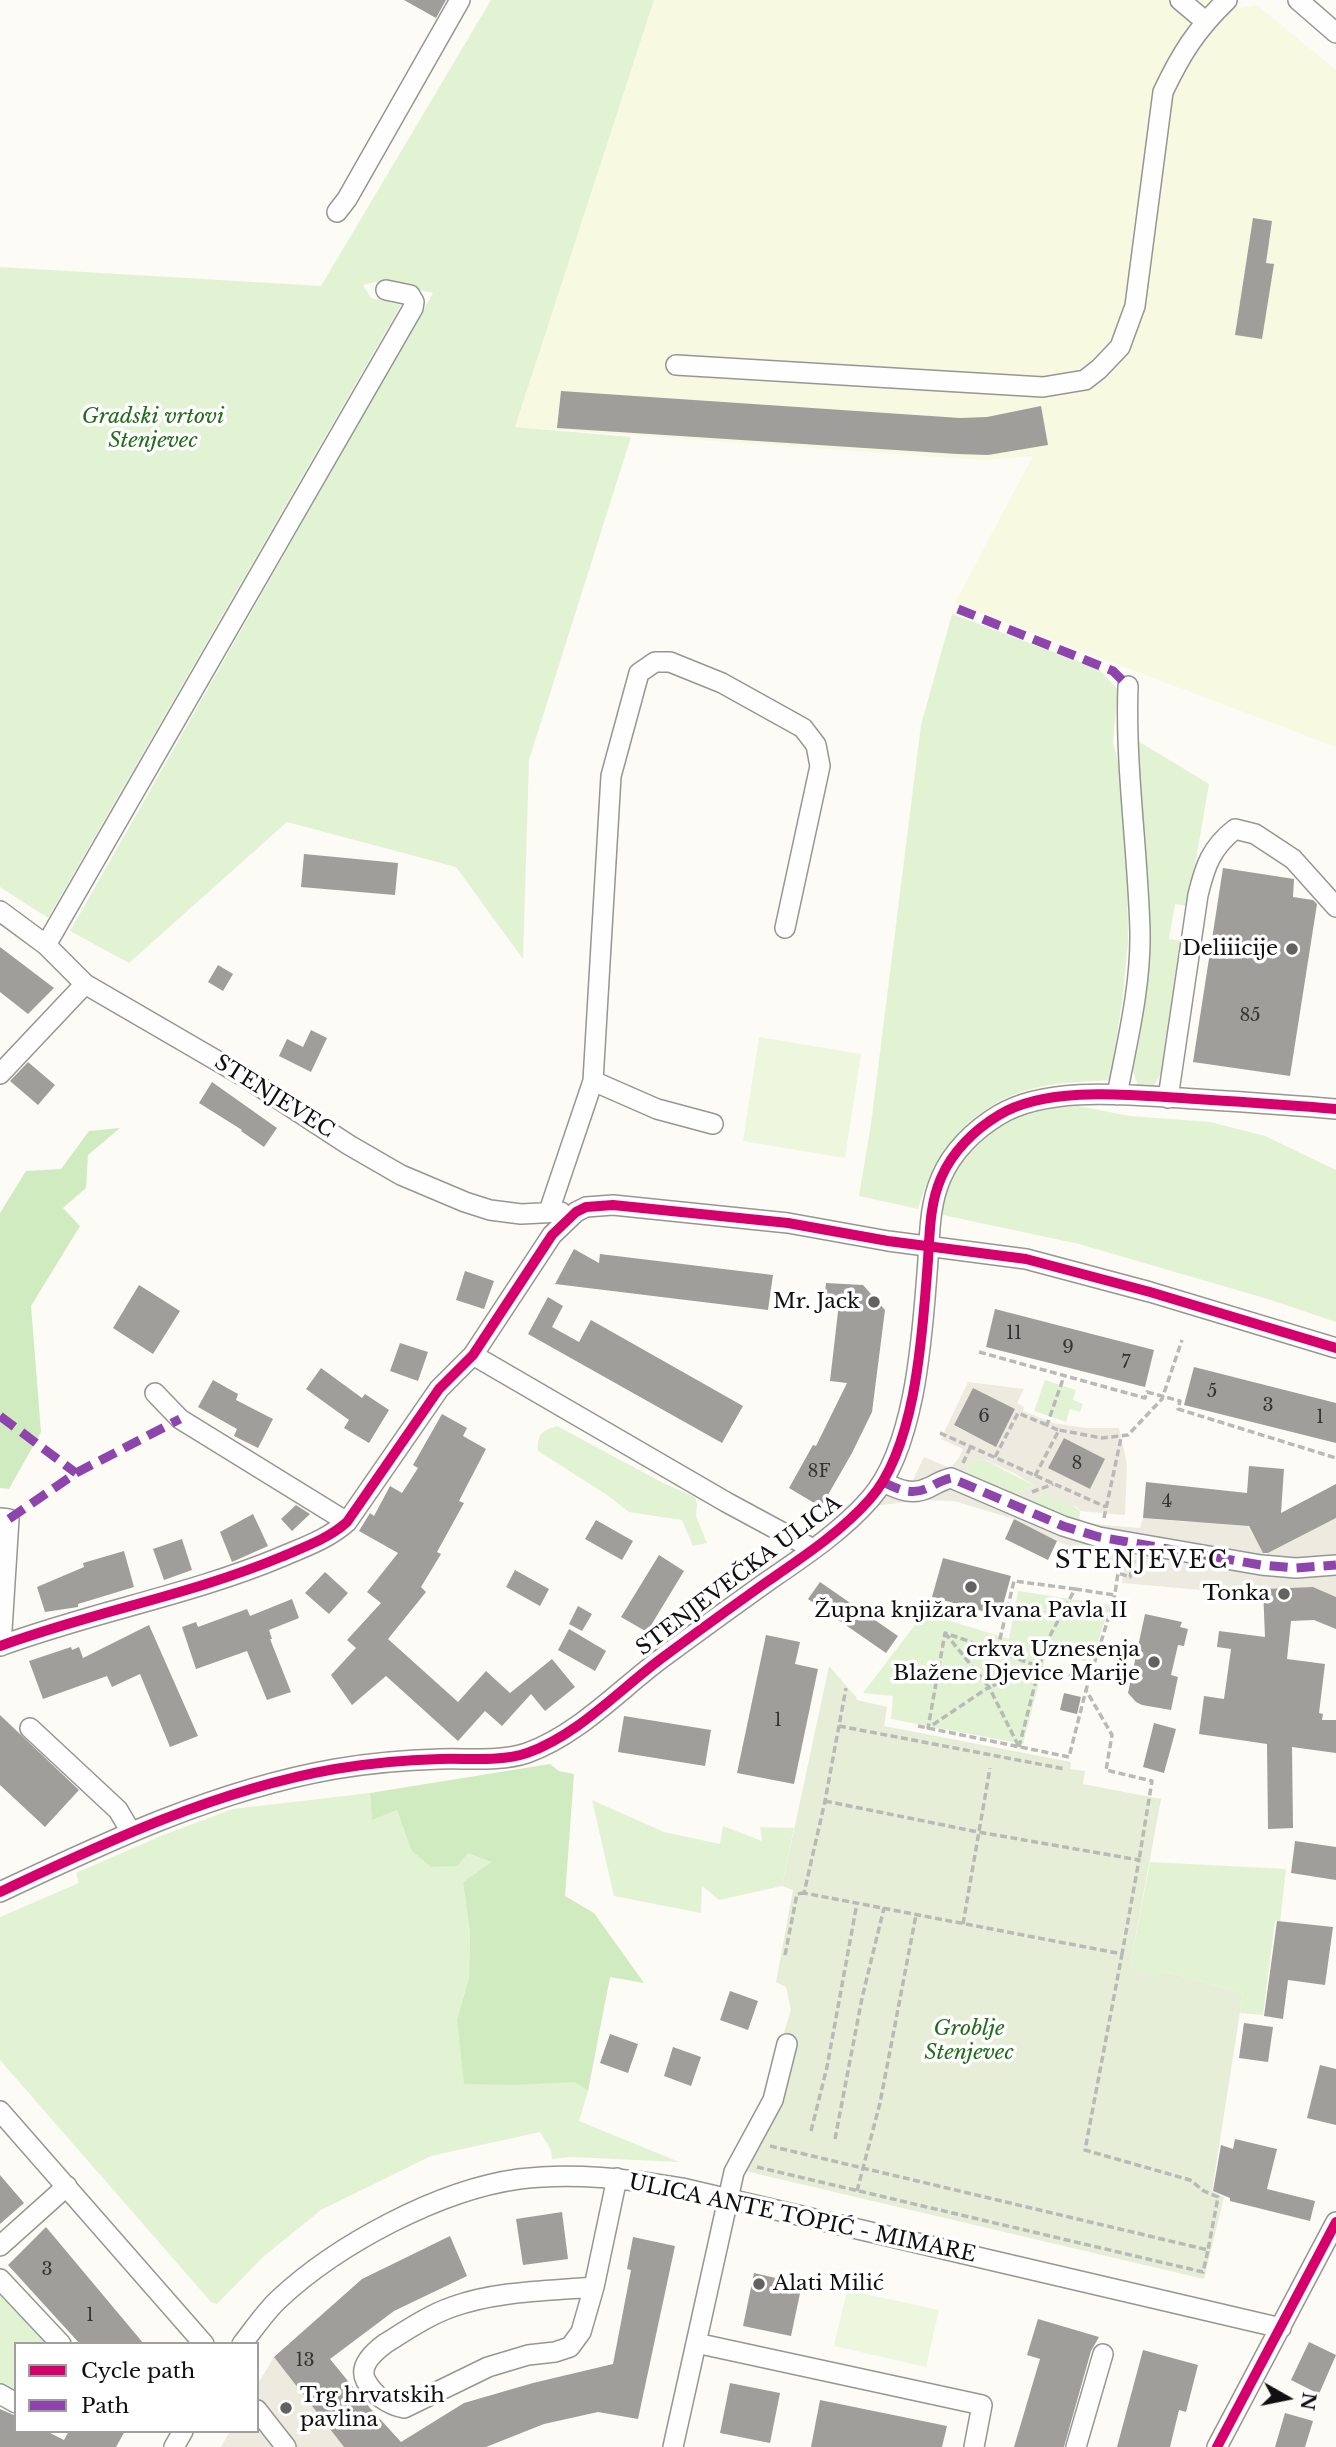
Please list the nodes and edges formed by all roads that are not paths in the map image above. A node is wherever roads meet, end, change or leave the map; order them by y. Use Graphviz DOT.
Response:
graph roads {
  1 [pos="460,0"];
  2 [pos="1180,0"];
  3 [pos="1227,0"];
  4 [pos="1298,0"];
  5 [pos="1205,21"];
  6 [pos="1336,33"];
  7 [pos="337,212"];
  8 [pos="386,290"];
  9 [pos="676,365"];
  10 [pos="1128,686"];
  11 [pos="1336,907"];
  12 [pos="0,911"];
  13 [pos="785,928"];
  14 [pos="46,945"];
  15 [pos="85,984"];
  16 [pos="0,1074"];
  17 [pos="593,1081"];
  18 [pos="1116,1096"];
  19 [pos="1168,1097"];
  20 [pos="1336,1109"];
  21 [pos="713,1124"];
  22 [pos="549,1211"];
  23 [pos="576,1212"];
  24 [pos="929,1247"];
  25 [pos="1336,1348"];
  26 [pos="472,1355"];
  27 [pos="155,1394"];
  28 [pos="883,1482"];
  29 [pos="0,1518"];
  30 [pos="347,1522"];
  31 [pos="814,1549"];
  32 [pos="1336,1565"];
  33 [pos="0,1646"];
  34 [pos="30,1728"];
  35 [pos="131,1832"];
  36 [pos="0,1892"];
  37 [pos="787,2044"];
  38 [pos="0,2111"];
  39 [pos="617,2178"];
  40 [pos="67,2186"];
  41 [pos="729,2199"];
  42 [pos="1336,2222"];
  43 [pos="0,2246"];
  44 [pos="0,2279"];
  45 [pos="594,2287"];
  46 [pos="1281,2329"];
  47 [pos="59,2342"];
  48 [pos="202,2342"];
  49 [pos="244,2342"];
  50 [pos="696,2343"];
  51 [pos="1103,2354"];
  52 [pos="259,2413"];
  53 [pos="286,2447"];
  54 [pos="674,2447"];
  55 [pos="974,2447"];
  56 [pos="1076,2447"];
  57 [pos="1217,2447"];
  1 -- 7 [label="street"];
  2 -- 5 [label="street"];
  3 -- 5 [label="street"];
  4 -- 6 [label="street"];
  5 -- 9 [label="street"];
  8 -- 14 [label="street"];
  10 -- 18 [label="street"];
  11 -- 19 [label="street"];
  12 -- 14 [label="street, STENJEVEC"];
  13 -- 17 [label="street"];
  14 -- 15 [label="street, STENJEVEC"];
  15 -- 16 [label="street"];
  15 -- 22 [label="street, STENJEVEC"];
  17 -- 21 [label="street"];
  17 -- 22 [label="street"];
  18 -- 19 [label="street, STENJEVEČKA ULICA"];
  18 -- 24 [label="street, STENJEVEČKA ULICA"];
  19 -- 20 [label="street, STENJEVEČKA ULICA"];
  22 -- 23 [label="street, STENJEVEC"];
  23 -- 24 [label="street, STENJEVEC"];
  23 -- 26 [label="street"];
  24 -- 25 [label="street, STENJEVEC"];
  24 -- 28 [label="street, STENJEVEČKA ULICA"];
  26 -- 30 [label="street"];
  26 -- 31 [label="street, STENJEVEČKA ULICA"];
  27 -- 30 [label="street"];
  28 -- 31 [label="street, STENJEVEČKA ULICA"];
  28 -- 32 [label="street"];
  29 -- 33 [label="street"];
  30 -- 33 [label="street"];
  31 -- 35 [label="street, STENJEVEČKA ULICA"];
  34 -- 35 [label="street"];
  35 -- 36 [label="street, STENJEVEČKA ULICA"];
  37 -- 41 [label="street"];
  38 -- 40 [label="street"];
  39 -- 41 [label="street, ULICA ANTE TOPIĆ - MIMARE"];
  39 -- 45 [label="street"];
  39 -- 49 [label="street, ULICA ANTE TOPIĆ - MIMARE"];
  40 -- 43 [label="street"];
  40 -- 48 [label="street"];
  41 -- 46 [label="street, ULICA ANTE TOPIĆ - MIMARE"];
  41 -- 50 [label="street"];
  42 -- 46 [label="street"];
  44 -- 47 [label="street"];
  45 -- 45 [label="street"];
  46 -- 57 [label="street"];
  50 -- 54 [label="street"];
  50 -- 55 [label="street"];
  51 -- 56 [label="street"];
  52 -- 53 [label="street"];
}
